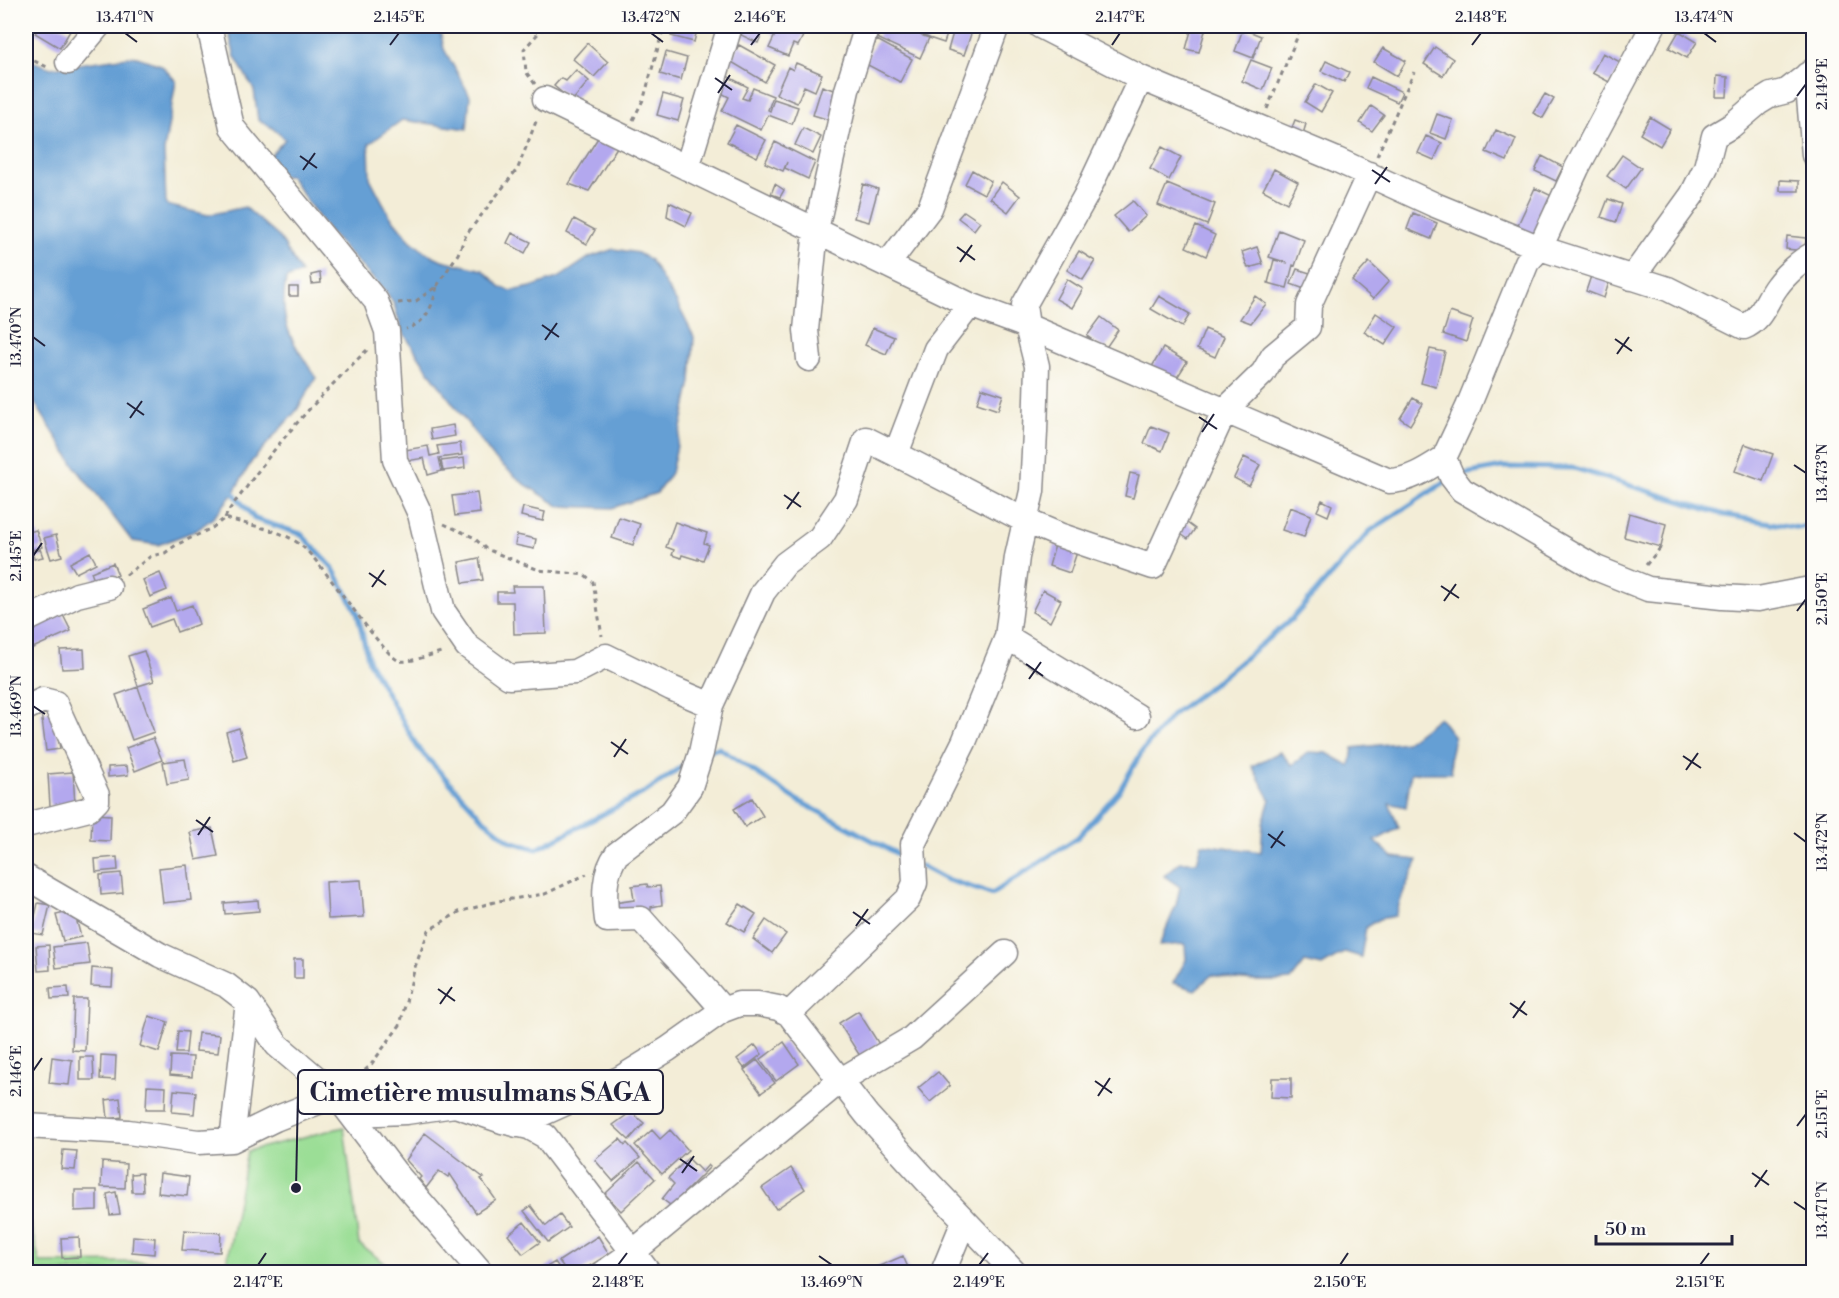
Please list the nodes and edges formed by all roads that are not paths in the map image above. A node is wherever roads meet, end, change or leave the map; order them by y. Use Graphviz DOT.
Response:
graph roads {
  1 [pos="98,26"];
  2 [pos="209,26"];
  3 [pos="730,26"];
  4 [pos="867,26"];
  5 [pos="997,26"];
  6 [pos="1040,26"];
  7 [pos="1653,26"];
  8 [pos="68,62"];
  9 [pos="1810,73"];
  10 [pos="1141,78"];
  11 [pos="545,99"];
  12 [pos="1814,155"];
  13 [pos="687,168"];
  14 [pos="1369,174"];
  15 [pos="816,230"];
  16 [pos="1540,248"];
  17 [pos="1814,254"];
  18 [pos="887,265"];
  19 [pos="1632,278"];
  20 [pos="970,305"];
  21 [pos="1027,327"];
  22 [pos="809,359"];
  23 [pos="1225,410"];
  24 [pos="897,454"];
  25 [pos="1444,458"];
  26 [pos="1026,521"];
  27 [pos="108,587"];
  28 [pos="1810,589"];
  29 [pos="26,620"];
  30 [pos="1007,638"];
  31 [pos="711,705"];
  32 [pos="26,708"];
  33 [pos="1137,717"];
  34 [pos="26,825"];
  35 [pos="26,877"];
  36 [pos="1005,952"];
  37 [pos="248,1002"];
  38 [pos="723,1010"];
  39 [pos="789,1014"];
  40 [pos="841,1080"];
  41 [pos="336,1095"];
  42 [pos="351,1114"];
  43 [pos="26,1116"];
  44 [pos="517,1125"];
  45 [pos="26,1126"];
  46 [pos="232,1140"];
  47 [pos="964,1221"];
  48 [pos="633,1252"];
  49 [pos="481,1272"];
  50 [pos="605,1272"];
  51 [pos="648,1272"];
  52 [pos="943,1272"];
  53 [pos="1014,1272"];
  1 -- 8 [label="street"];
  2 -- 31 [label="street"];
  3 -- 13 [label="street"];
  4 -- 15 [label="street"];
  5 -- 18 [label="street"];
  6 -- 10 [label="street"];
  7 -- 16 [label="street"];
  9 -- 12 [label="street"];
  9 -- 19 [label="street"];
  10 -- 14 [label="street"];
  10 -- 21 [label="street"];
  11 -- 13 [label="street"];
  13 -- 15 [label="street"];
  14 -- 16 [label="street"];
  14 -- 23 [label="street"];
  15 -- 18 [label="street"];
  15 -- 22 [label="street"];
  16 -- 19 [label="street"];
  16 -- 25 [label="street"];
  17 -- 19 [label="street"];
  18 -- 20 [label="street"];
  20 -- 21 [label="street"];
  20 -- 24 [label="street"];
  21 -- 23 [label="street"];
  21 -- 26 [label="street"];
  23 -- 25 [label="street"];
  23 -- 26 [label="street"];
  24 -- 26 [label="street"];
  24 -- 31 [label="street"];
  25 -- 28 [label="street"];
  26 -- 30 [label="street"];
  27 -- 29 [label="street"];
  30 -- 33 [label="street"];
  30 -- 39 [label="street"];
  31 -- 38 [label="street"];
  32 -- 34 [label="street"];
  35 -- 37 [label="street"];
  36 -- 40 [label="street"];
  37 -- 41 [label="street"];
  37 -- 46 [label="street"];
  38 -- 39 [label="street"];
  38 -- 44 [label="street"];
  39 -- 40 [label="street"];
  40 -- 47 [label="street"];
  40 -- 48 [label="street"];
  41 -- 42 [label="street"];
  41 -- 46 [label="street"];
  42 -- 44 [label="street"];
  42 -- 49 [label="street"];
  43 -- 45 [label="street"];
  44 -- 48 [label="street"];
  45 -- 46 [label="street"];
  47 -- 52 [label="street"];
  47 -- 53 [label="street"];
  48 -- 50 [label="street"];
  48 -- 51 [label="street"];
}
